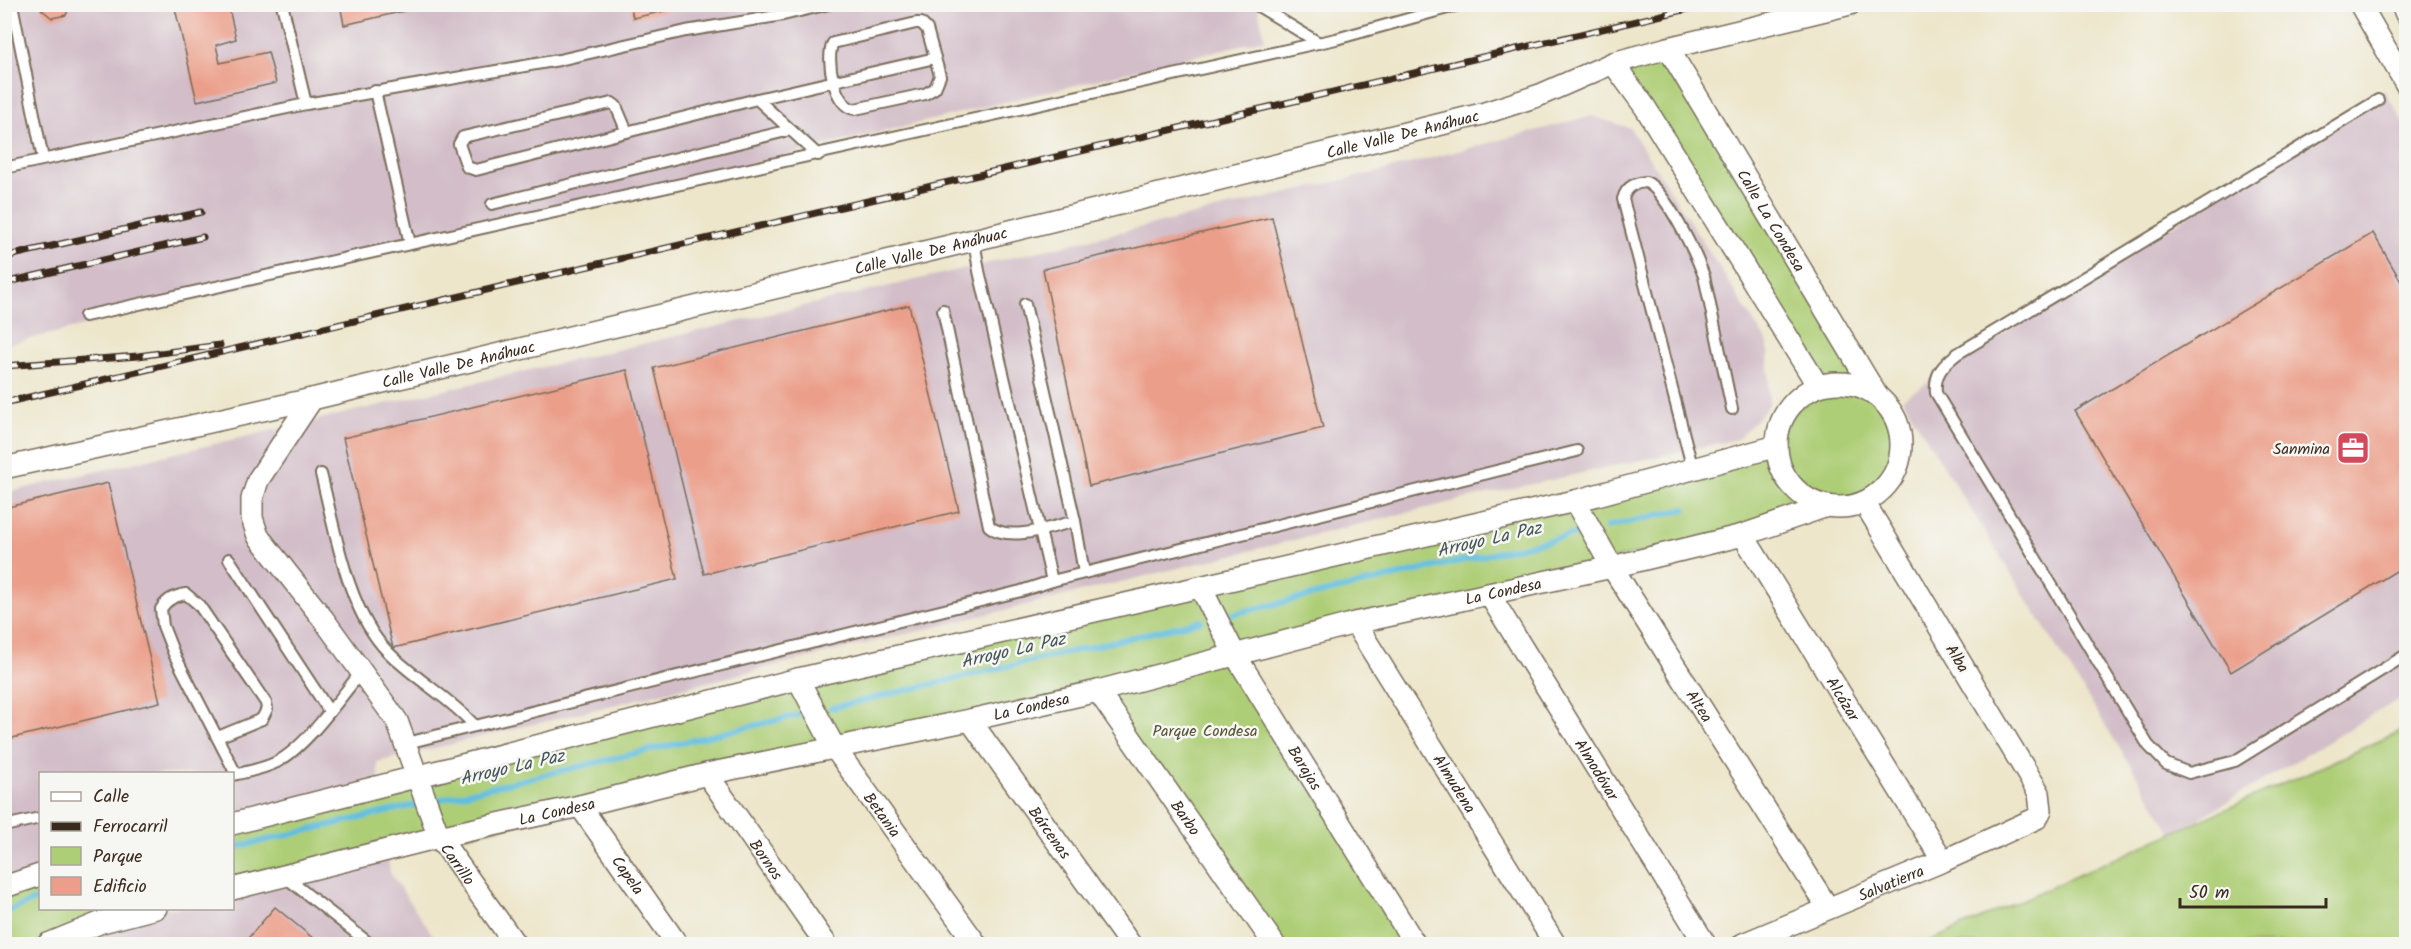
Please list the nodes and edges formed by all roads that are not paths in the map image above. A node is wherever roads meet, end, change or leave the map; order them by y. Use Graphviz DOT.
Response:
graph roads {
  1 [pos="12,4"];
  2 [pos="282,4"];
  3 [pos="829,4"];
  4 [pos="1255,4"];
  5 [pos="1462,4"];
  6 [pos="1850,4"];
  7 [pos="2360,4"];
  8 [pos="2402,4"];
  9 [pos="1449,6"];
  10 [pos="782,10"];
  11 [pos="2406,14"];
  12 [pos="1319,43"];
  13 [pos="1668,48"];
  14 [pos="935,58"];
  15 [pos="1613,63"];
  16 [pos="834,81"];
  17 [pos="2406,84"];
  18 [pos="375,91"];
  19 [pos="757,99"];
  20 [pos="2378,100"];
  21 [pos="306,104"];
  22 [pos="790,130"];
  23 [pos="627,132"];
  24 [pos="818,155"];
  25 [pos="43,159"];
  26 [pos="4,168"];
  27 [pos="492,204"];
  28 [pos="974,240"];
  29 [pos="410,244"];
  30 [pos="1025,304"];
  31 [pos="943,309"];
  32 [pos="85,316"];
  33 [pos="1818,386"];
  34 [pos="1876,394"];
  35 [pos="312,399"];
  36 [pos="1732,409"];
  37 [pos="1777,447"];
  38 [pos="1577,451"];
  39 [pos="4,468"];
  40 [pos="1693,470"];
  41 [pos="321,474"];
  42 [pos="1575,501"];
  43 [pos="1864,502"];
  44 [pos="1827,506"];
  45 [pos="1075,521"];
  46 [pos="1039,530"];
  47 [pos="1743,535"];
  48 [pos="229,559"];
  49 [pos="1612,567"];
  50 [pos="1083,573"];
  51 [pos="1052,581"];
  52 [pos="1201,588"];
  53 [pos="1489,594"];
  54 [pos="1356,623"];
  55 [pos="1234,653"];
  56 [pos="2406,655"];
  57 [pos="362,671"];
  58 [pos="798,679"];
  59 [pos="1098,691"];
  60 [pos="329,711"];
  61 [pos="970,720"];
  62 [pos="475,726"];
  63 [pos="218,737"];
  64 [pos="406,743"];
  65 [pos="834,747"];
  66 [pos="233,772"];
  67 [pos="707,774"];
  68 [pos="234,775"];
  69 [pos="418,781"];
  70 [pos="580,806"];
  71 [pos="39,818"];
  72 [pos="2037,818"];
  73 [pos="234,824"];
  74 [pos="4,826"];
  75 [pos="436,832"];
  76 [pos="1943,861"];
  77 [pos="39,874"];
  78 [pos="284,876"];
  79 [pos="4,887"];
  80 [pos="234,888"];
  81 [pos="1828,908"];
  82 [pos="152,910"];
  83 [pos="48,945"];
  84 [pos="370,945"];
  85 [pos="515,945"];
  86 [pos="677,945"];
  87 [pos="826,945"];
  88 [pos="976,945"];
  89 [pos="1130,945"];
  90 [pos="1274,945"];
  91 [pos="1415,945"];
  92 [pos="1555,945"];
  93 [pos="1705,945"];
  94 [pos="1743,945"];
  1 -- 25 [label="lane"];
  2 -- 21 [label="lane"];
  3 -- 10 [label="lane"];
  4 -- 12 [label="lane"];
  5 -- 9 [label="lane"];
  6 -- 13 [label="street, Calle Valle De Anáhuac"];
  7 -- 17 [label="street"];
  8 -- 11 [label="street"];
  9 -- 12 [label="lane"];
  10 -- 18 [label="lane"];
  12 -- 24 [label="lane"];
  13 -- 15 [label="street, Calle Valle De Anáhuac"];
  13 -- 34 [label="street, Calle La Condesa"];
  14 -- 16 [label="lane"];
  14 -- 16 [label="lane"];
  14 -- 16 [label="lane"];
  15 -- 28 [label="street, Calle Valle De Anáhuac"];
  15 -- 33 [label="street"];
  16 -- 19 [label="lane"];
  18 -- 21 [label="lane"];
  18 -- 29 [label="lane"];
  19 -- 22 [label="lane"];
  19 -- 23 [label="lane"];
  20 -- 56 [label="lane"];
  21 -- 25 [label="lane"];
  22 -- 24 [label="lane"];
  22 -- 27 [label="lane"];
  23 -- 23 [label="lane"];
  24 -- 29 [label="lane"];
  25 -- 26 [label="lane"];
  28 -- 35 [label="street, Calle Valle De Anáhuac"];
  28 -- 46 [label="lane"];
  29 -- 32 [label="lane"];
  30 -- 45 [label="lane"];
  31 -- 46 [label="lane"];
  33 -- 34 [label="street"];
  33 -- 37 [label="street"];
  34 -- 43 [label="street"];
  35 -- 39 [label="street, Calle Valle De Anáhuac"];
  35 -- 57 [label="street, Carrillo"];
  36 -- 40 [label="lane"];
  37 -- 40 [label="street"];
  37 -- 44 [label="street"];
  38 -- 50 [label="lane"];
  40 -- 42 [label="street"];
  41 -- 62 [label="lane"];
  42 -- 49 [label="street, Altea"];
  42 -- 52 [label="street"];
  43 -- 44 [label="street"];
  43 -- 72 [label="street, Alba"];
  44 -- 47 [label="street, La Condesa"];
  45 -- 46 [label="lane"];
  45 -- 50 [label="lane"];
  46 -- 51 [label="lane"];
  47 -- 49 [label="street, La Condesa"];
  47 -- 76 [label="street, Alcázar"];
  48 -- 60 [label="lane"];
  49 -- 53 [label="street, La Condesa"];
  49 -- 81 [label="street, Altea"];
  50 -- 51 [label="lane"];
  51 -- 62 [label="lane"];
  52 -- 55 [label="street, Barajas"];
  52 -- 58 [label="street"];
  53 -- 54 [label="street, La Condesa"];
  53 -- 93 [label="street, Almodóvar"];
  54 -- 55 [label="street, La Condesa"];
  54 -- 92 [label="street, Almudena"];
  55 -- 59 [label="street, La Condesa"];
  55 -- 91 [label="street, Barajas"];
  57 -- 60 [label="lane"];
  57 -- 64 [label="street, Carrillo"];
  58 -- 65 [label="street, Betania"];
  58 -- 69 [label="street"];
  59 -- 61 [label="street, La Condesa"];
  59 -- 90 [label="street, Barbo"];
  60 -- 68 [label="lane"];
  61 -- 65 [label="street, La Condesa"];
  61 -- 89 [label="street, Bárcenas"];
  62 -- 64 [label="lane"];
  63 -- 63 [label="lane"];
  63 -- 66 [label="lane"];
  64 -- 69 [label="street, Carrillo"];
  65 -- 67 [label="street, La Condesa"];
  65 -- 88 [label="street, Betania"];
  67 -- 70 [label="street, La Condesa"];
  67 -- 87 [label="street, Bornos"];
  69 -- 73 [label="street"];
  69 -- 75 [label="street, Carrillo"];
  70 -- 75 [label="street, La Condesa"];
  70 -- 86 [label="street, Capela"];
  71 -- 74 [label="lane"];
  72 -- 76 [label="street, Salvatierra"];
  75 -- 78 [label="street, La Condesa"];
  75 -- 85 [label="street, Carrillo"];
  76 -- 81 [label="street, Salvatierra"];
  77 -- 79 [label="street"];
  78 -- 80 [label="street, La Condesa"];
  78 -- 84 [label="lane"];
  81 -- 94 [label="street, Salvatierra"];
  82 -- 83 [label="street"];
}
